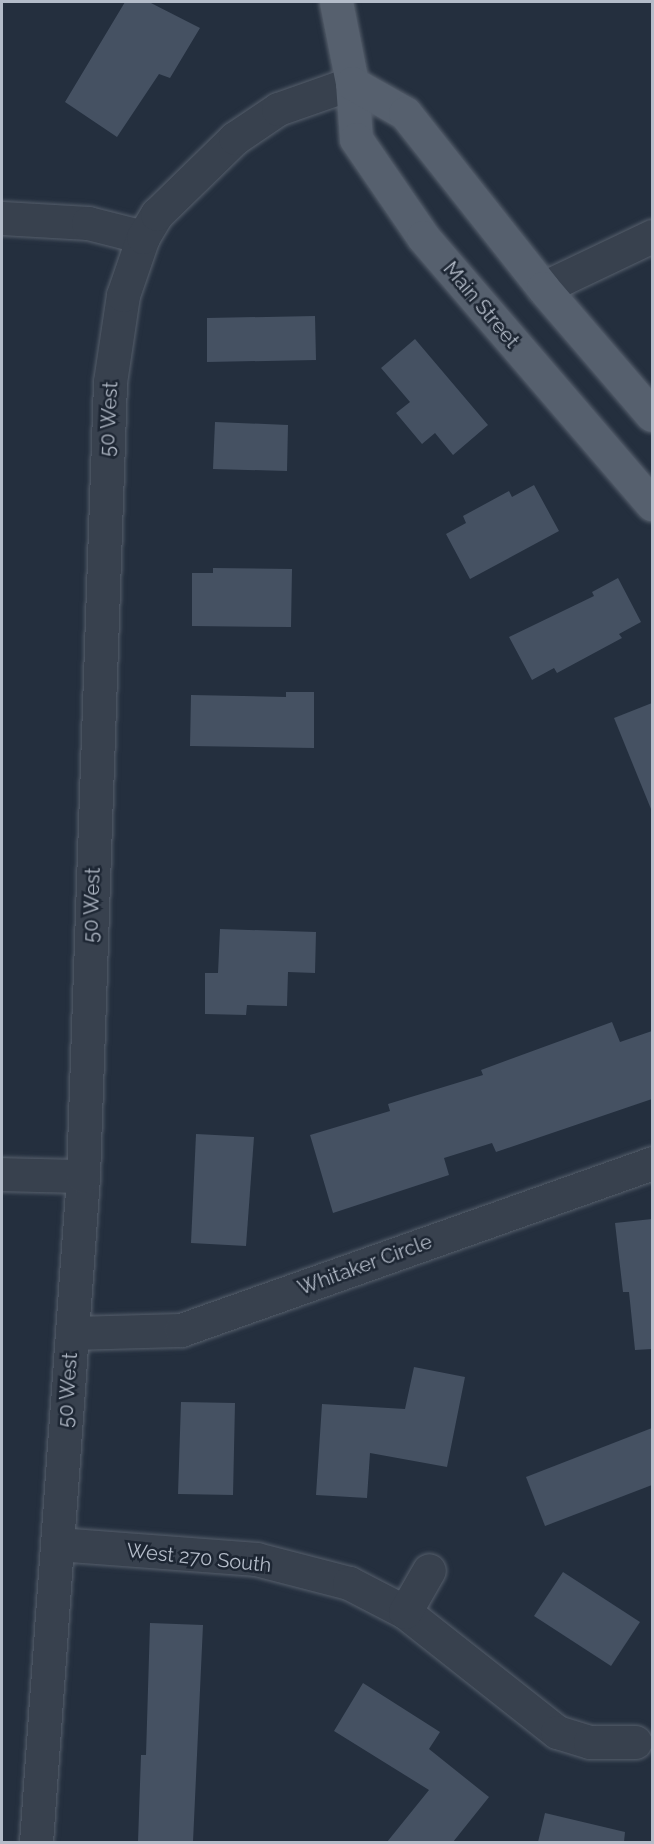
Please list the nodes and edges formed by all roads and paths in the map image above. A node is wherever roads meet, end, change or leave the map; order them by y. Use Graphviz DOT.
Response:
graph roads {
  1 [pos="336,2"];
  2 [pos="352,83"];
  3 [pos="2,218"];
  4 [pos="652,236"];
  5 [pos="143,237"];
  6 [pos="543,288"];
  7 [pos="652,415"];
  8 [pos="652,504"];
  9 [pos="652,1163"];
  10 [pos="2,1174"];
  11 [pos="83,1176"];
  12 [pos="72,1333"];
  13 [pos="57,1544"];
  14 [pos="429,1570"];
  15 [pos="405,1612"];
  16 [pos="635,1742"];
  17 [pos="36,1842"];
  1 -- 2 [label="main road, Main Street"];
  2 -- 5 [label="street, 50 West"];
  2 -- 6 [label="main road"];
  2 -- 8 [label="main road, Main Street"];
  3 -- 5 [label="street"];
  4 -- 6 [label="street"];
  5 -- 11 [label="street, 50 West"];
  6 -- 7 [label="main road"];
  9 -- 12 [label="street, Whitaker Circle"];
  10 -- 11 [label="street"];
  11 -- 12 [label="street, 50 West"];
  12 -- 13 [label="street, 50 West"];
  13 -- 15 [label="street, West 270 South"];
  13 -- 17 [label="street, 50 West"];
  14 -- 15 [label="street"];
  15 -- 16 [label="street, West 270 South"];
}
